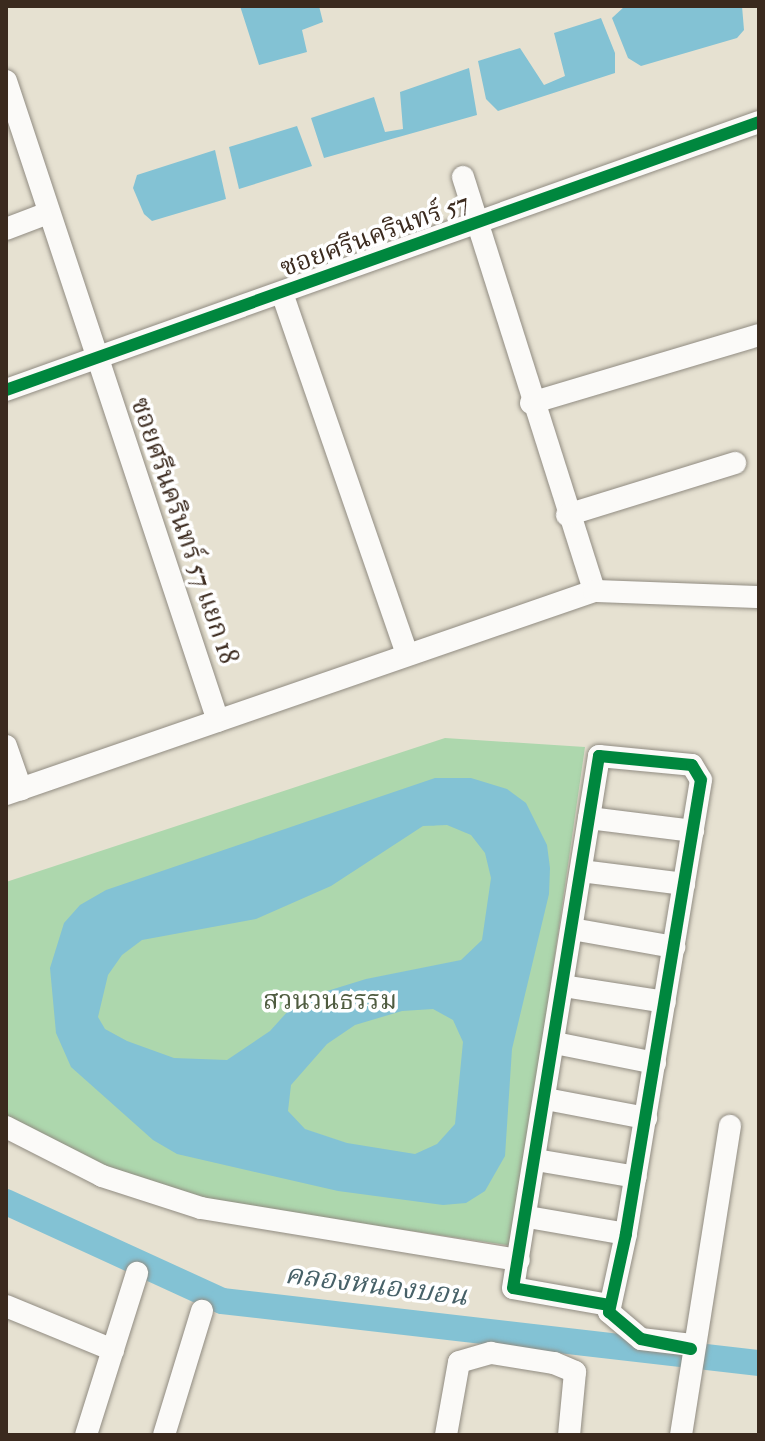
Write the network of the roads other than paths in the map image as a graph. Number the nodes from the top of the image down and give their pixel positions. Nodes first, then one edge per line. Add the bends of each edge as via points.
1 (6, 81) edge
2 (759, 122) edge
3 (463, 177) dead end
4 (48, 213) junction
5 (476, 223) junction
6 (6, 229) edge
7 (282, 293) junction
8 (759, 335) edge
9 (94, 360) junction
10 (6, 390) edge
11 (531, 403) junction
12 (735, 463) dead end
13 (567, 515) junction
14 (594, 591) junction
15 (759, 597) edge
16 (407, 654) junction
17 (218, 721) junction
18 (6, 746) edge
19 (13, 791) edge
20 (589, 818) junction
21 (693, 831) junction
22 (581, 871) junction
23 (684, 884) junction
24 (572, 929) junction
25 (674, 947) junction
26 (563, 986) junction
27 (665, 1002) junction
28 (555, 1043) junction
29 (655, 1063) junction
30 (546, 1099) junction
31 (646, 1118) junction
32 (730, 1126) dead end
33 (6, 1127) edge
34 (536, 1160) junction
35 (636, 1177) junction
36 (528, 1217) junction
37 (626, 1234) junction
38 (519, 1260) junction
39 (137, 1273) dead end
40 (609, 1305) junction
41 (6, 1306) edge
42 (202, 1311) dead end
43 (113, 1350) junction
44 (691, 1355) junction
45 (86, 1435) edge
46 (164, 1435) edge
47 (446, 1435) edge
48 (569, 1435) edge
49 (681, 1435) edge

1 - 4 street, ซอยศรีนครินทร์ 57 แยก 18
2 - 5 street, ซอยศรีนครินทร์ 57
3 - 5 street
4 - 6 street
4 - 9 street, ซอยศรีนครินทร์ 57 แยก 18
5 - 7 street, ซอยศรีนครินทร์ 57
5 - 11 street
7 - 9 street, ซอยศรีนครินทร์ 57
7 - 16 street
8 - 11 street
9 - 10 street, ซอยศรีนครินทร์ 57
9 - 17 street, ซอยศรีนครินทร์ 57 แยก 18
11 - 13 street
12 - 13 street
13 - 14 street
14 - 15 street
14 - 16 street
16 - 17 street
17 - 19 street
18 - 19 street
20 - 21 street
20 - 21 street via 599,756 692,765 701,780
20 - 22 street
21 - 23 street
22 - 23 street
22 - 24 street
23 - 25 street
24 - 25 street
24 - 26 street
25 - 27 street
26 - 27 street
26 - 28 street
27 - 29 street
28 - 29 street
28 - 30 street
29 - 31 street
30 - 31 street
30 - 34 street
31 - 35 street
32 - 44 street
33 - 38 street via 102,1176 201,1208
34 - 35 street
34 - 36 street
35 - 37 street
36 - 37 street
36 - 38 street
37 - 40 street
38 - 40 street via 513,1288
39 - 43 street
40 - 44 street via 615,1322 641,1339
41 - 43 street
42 - 46 street
43 - 45 street
44 - 49 street
47 - 48 street via 459,1362 491,1353 554,1363 575,1372

